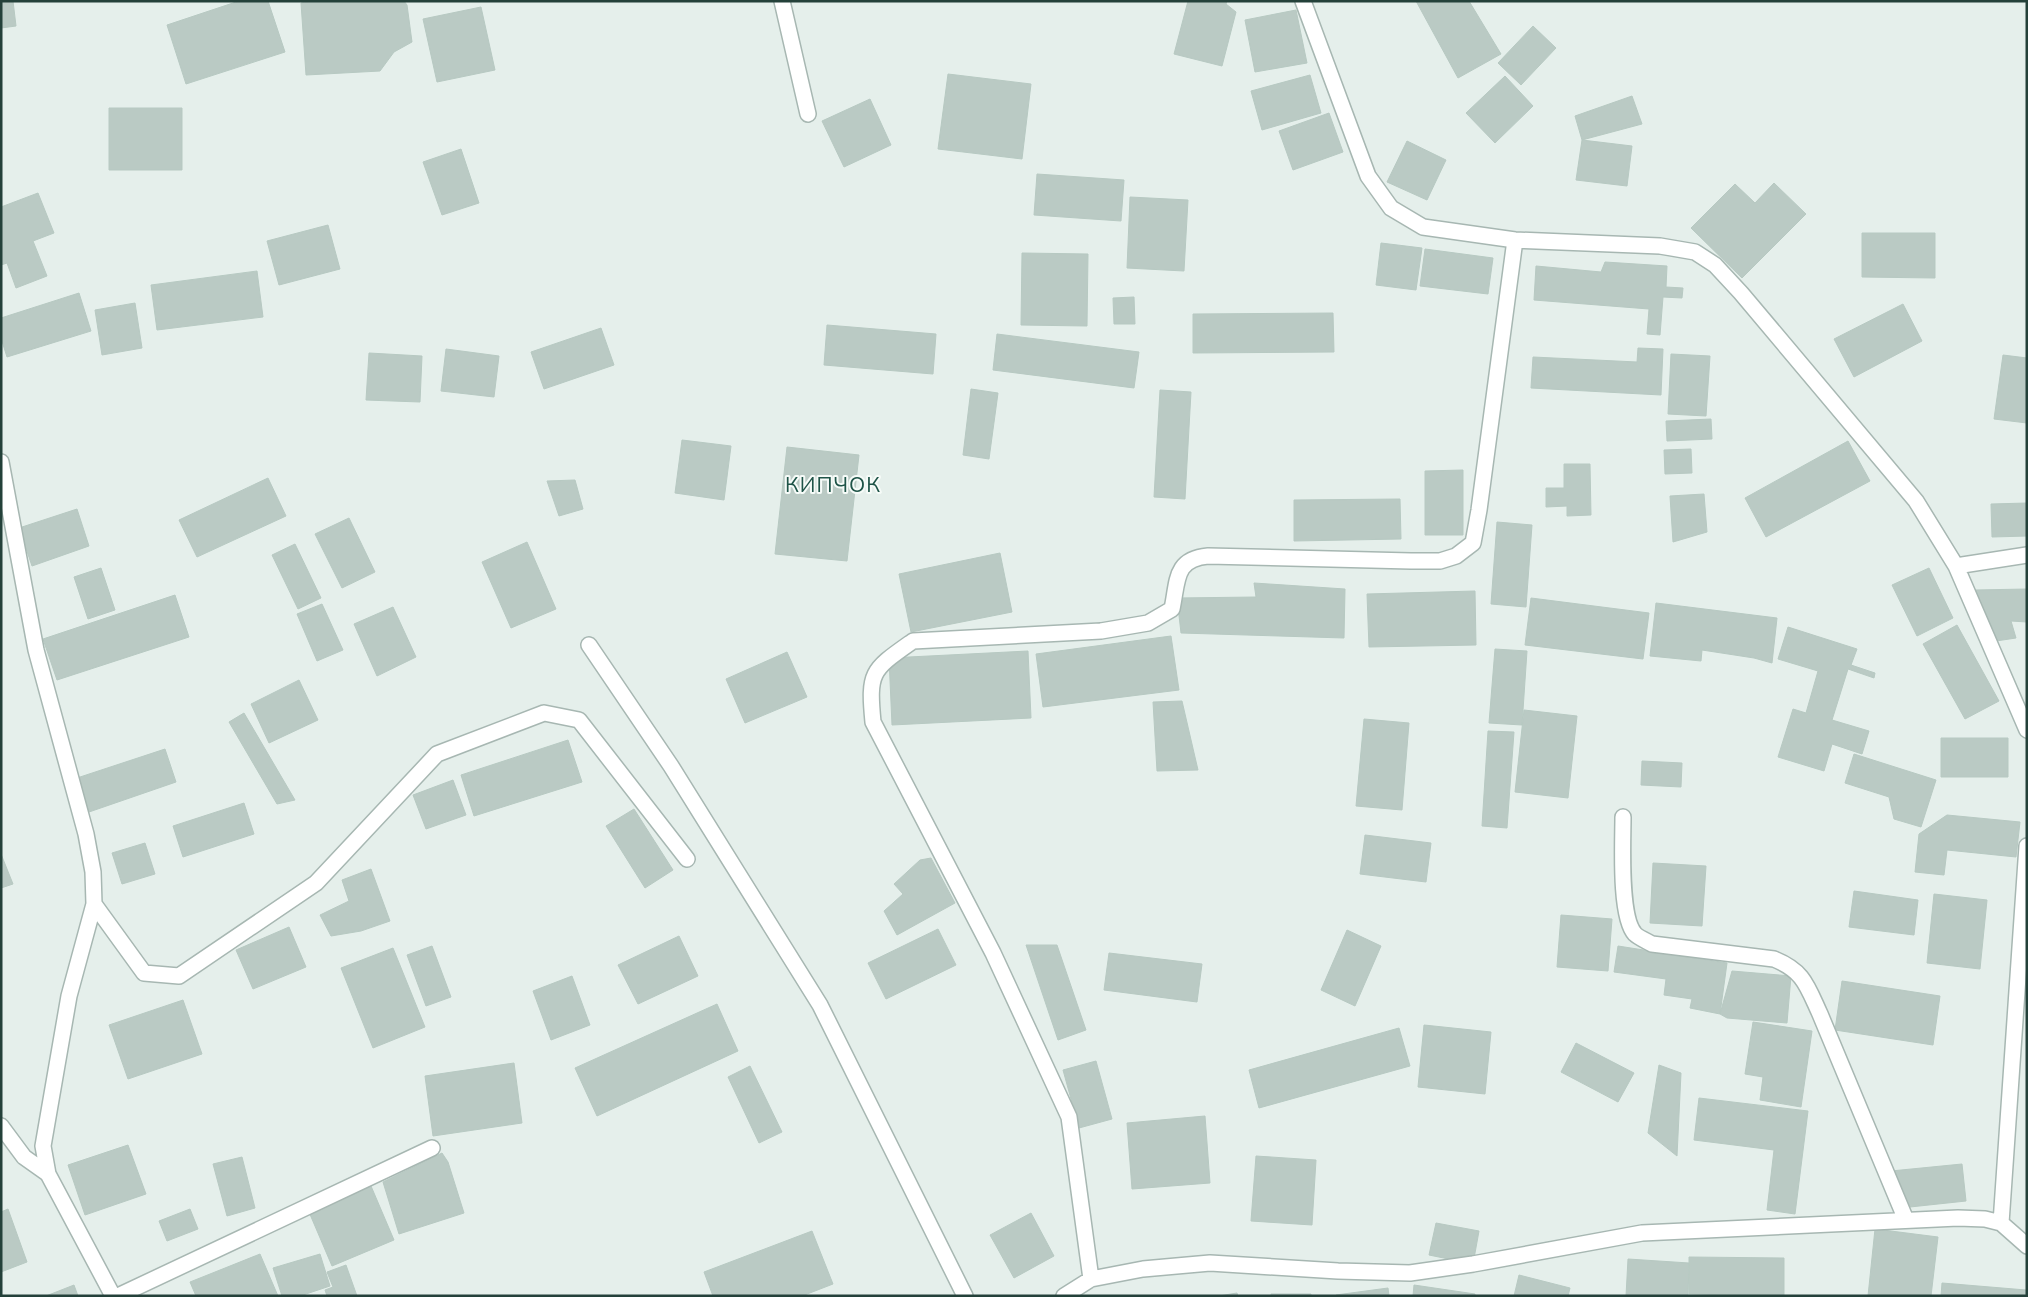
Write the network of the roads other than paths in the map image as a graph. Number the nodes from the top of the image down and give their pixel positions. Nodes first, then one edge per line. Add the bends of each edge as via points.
1 (782, 1) edge
2 (1304, 1) edge
3 (808, 114) dead end
4 (1515, 240) junction
5 (1, 462) edge
6 (2027, 555) edge
7 (1956, 566) junction
8 (589, 644) dead end
9 (2027, 730) edge
10 (1623, 816) dead end
11 (2027, 846) edge
12 (686, 859) dead end
13 (94, 904) junction
14 (1, 1126) edge
15 (432, 1148) dead end
16 (48, 1174) junction
17 (1906, 1220) junction
18 (2001, 1223) junction
19 (2027, 1246) edge
20 (1091, 1279) junction
21 (113, 1296) edge
22 (118, 1296) edge
23 (965, 1296) edge
24 (1064, 1296) edge

1 - 3 street
2 - 4 street via 1368,176 1391,208 1423,227
4 - 7 street via 1660,246 1695,252 1715,265 1916,502
4 - 20 street via 1473,543 1456,556 1440,561 1196,557 1181,568 1172,609 1148,622 1102,630 913,641 875,671 870,691 873,722 993,953 1069,1117
5 - 13 street via 36,650 86,834 93,872
6 - 7 street
7 - 9 street
8 - 23 street via 671,766 820,1005
10 - 17 street via 1625,901 1628,923 1636,935 1652,944 1774,959 1799,973 1820,1014
11 - 18 street
12 - 13 street via 579,720 544,713 437,754 316,883 179,976 144,973
13 - 16 street via 69,996 48,1114 43,1146
14 - 16 street via 24,1157
15 - 22 street
16 - 21 street
17 - 18 street via 1958,1218
17 - 20 street via 1642,1233 1410,1273 1210,1263 1143,1269
18 - 19 street
20 - 24 street

